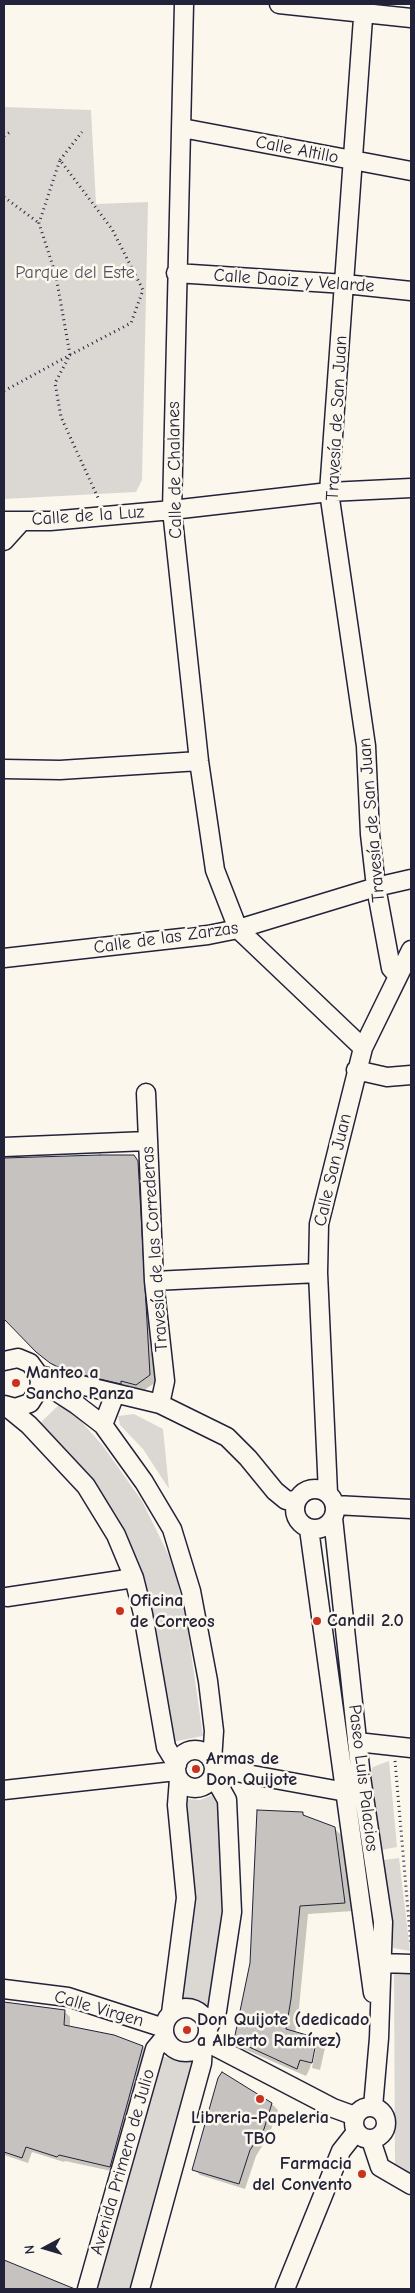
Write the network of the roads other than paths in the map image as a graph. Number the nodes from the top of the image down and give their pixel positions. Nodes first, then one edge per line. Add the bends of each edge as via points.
1 (184, 4) edge
2 (279, 4) edge
3 (364, 8) edge
4 (411, 18) edge
5 (182, 128) junction
6 (354, 160) junction
7 (411, 171) edge
8 (176, 273) junction
9 (345, 284) junction
10 (411, 290) edge
11 (411, 488) edge
12 (329, 492) junction
13 (172, 510) junction
14 (4, 521) edge
15 (22, 521) junction
16 (4, 542) edge
17 (199, 761) junction
18 (4, 769) edge
19 (411, 880) edge
20 (376, 888) junction
21 (238, 930) junction
22 (411, 950) edge
23 (4, 958) edge
24 (398, 976) junction
25 (363, 1048) junction
26 (356, 1070) junction
27 (411, 1075) edge
28 (146, 1093) dead end
29 (147, 1141) junction
30 (4, 1147) edge
31 (318, 1273) junction
32 (154, 1281) junction
33 (4, 1344) edge
34 (11, 1359) edge
35 (39, 1378) junction
36 (114, 1394) junction
37 (160, 1404) junction
38 (6, 1406) edge
39 (103, 1425) junction
40 (296, 1501) junction
41 (332, 1505) junction
42 (411, 1509) edge
43 (309, 1529) junction
44 (134, 1578) junction
45 (7, 1597) dead end
46 (357, 1742) junction
47 (402, 1747) edge
48 (213, 1768) junction
49 (177, 1772) junction
50 (4, 1790) edge
51 (353, 1790) junction
52 (383, 1963) junction
53 (411, 1964) edge
54 (4, 1989) edge
55 (166, 2026) junction
56 (206, 2037) junction
57 (379, 2038) junction
58 (373, 2107) junction
59 (361, 2129) junction
60 (411, 2185) edge
61 (87, 2289) edge
62 (140, 2289) edge
63 (285, 2289) edge

1 - 5 street, Calle de Chalanes
2 - 3 street
3 - 4 street
3 - 6 street, Travesía de San Juan
5 - 6 street, Calle Altillo
5 - 8 street, Calle de Chalanes
6 - 7 street, Calle Altillo
6 - 9 street, Travesía de San Juan
8 - 9 street, Calle Daoiz y Velarde
8 - 13 street, Calle de Chalanes
9 - 10 street, Calle Daoiz y Velarde
9 - 12 street, Travesía de San Juan
11 - 12 street, Calle de la Luz
12 - 13 street, Calle de la Luz
12 - 20 street, Travesía de San Juan via 366,746
13 - 15 street, Calle de la Luz
13 - 17 street, Calle de Chalanes
14 - 15 street, Calle de la Luz
15 - 16 street
17 - 18 street via 60,770
17 - 21 street, Calle de Chalanes via 215,870
19 - 20 street, Calle de las Zarzas
20 - 21 street, Calle de las Zarzas
20 - 24 street, Travesía de San Juan via 391,968
21 - 23 street, Calle de las Zarzas
21 - 25 street
22 - 24 street, Calle San Juan
24 - 25 street, Calle San Juan
25 - 26 street, Calle San Juan
26 - 27 street via 387,1077
26 - 31 street, Calle San Juan via 319,1224
28 - 29 street, Travesía de las Correderas
29 - 30 street
29 - 32 street, Travesía de las Correderas
31 - 32 street
31 - 41 street, Calle San Juan
32 - 37 street, Travesía de las Correderas via 165,1382
33 - 34 street
34 - 35 street via 30,1363
35 - 36 street
35 - 38 street via 39,1389 30,1403 23,1407
35 - 39 street
36 - 37 street
36 - 39 street
37 - 40 street via 227,1437 275,1491 286,1500
38 - 44 street via 29,1425 86,1486 116,1535
39 - 48 street via 144,1482 172,1529 191,1591 208,1681 214,1731
40 - 41 street via 299,1495 310,1489 323,1490
40 - 43 street via 295,1515
41 - 42 street
41 - 43 street via 323,1528
41 - 46 street, Paseo Luis Palacios
43 - 51 street, Paseo Luis Palacios
44 - 45 street
44 - 49 street via 166,1747
46 - 47 street
46 - 51 street, Paseo Luis Palacios
48 - 49 street via 206,1784 194,1788 183,1784
48 - 49 street via 203,1752 196,1750 184,1754
48 - 51 street
48 - 56 street via 227,1800 232,1912 216,2011
49 - 50 street
49 - 55 street, Avenida Primero de Julio via 186,1898
51 - 52 street, Paseo Luis Palacios via 383,1922
51 - 57 street, Paseo Luis Palacios
52 - 53 street
52 - 57 street, Paseo Luis Palacios
54 - 55 street, Calle Virgen via 68,1998
55 - 56 street via 168,2044 182,2052 189,2052
55 - 56 street via 184,2007 198,2010 207,2021
55 - 61 street, Avenida Primero de Julio via 155,2049
56 - 59 street via 214,2046 333,2108
56 - 62 street via 202,2064
57 - 58 street, Paseo Luis Palacios
58 - 59 street via 362,2108
58 - 59 street via 382,2112 386,2127 380,2136
59 - 60 street via 380,2167
59 - 63 street via 341,2151

